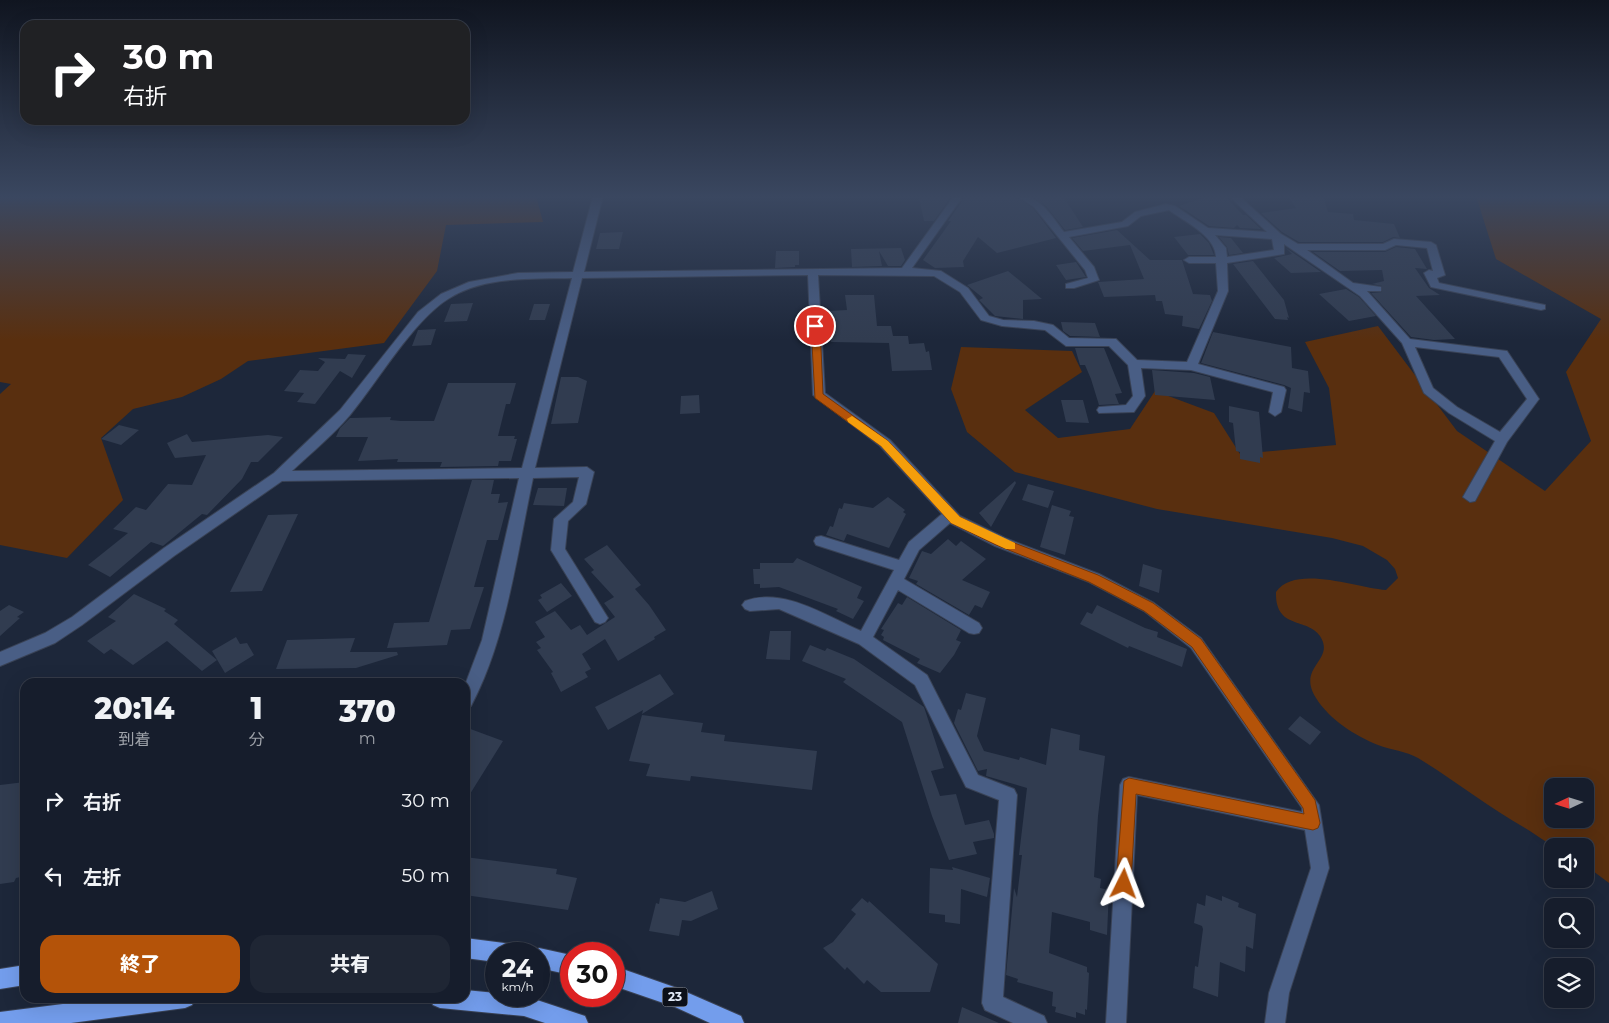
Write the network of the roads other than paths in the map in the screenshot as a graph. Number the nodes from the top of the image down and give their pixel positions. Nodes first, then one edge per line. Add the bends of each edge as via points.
1 (587, 244) edge
2 (925, 244) edge
3 (1069, 244) edge
4 (1217, 244) edge
5 (1278, 244) edge
6 (1290, 244) edge
7 (1391, 244) edge
8 (1415, 244) edge
9 (1296, 247) junction
10 (1189, 260) dead end
11 (1221, 260) junction
12 (905, 271) junction
13 (813, 274) junction
14 (579, 277) junction
15 (1070, 286) dead end
16 (1350, 286) junction
17 (1377, 289) dead end
18 (1541, 307) dead end
19 (1407, 342) junction
20 (1134, 364) junction
21 (1191, 366) junction
22 (1103, 410) dead end
23 (1275, 412) dead end
24 (1502, 439) junction
25 (527, 473) junction
26 (279, 476) junction
27 (1470, 498) dead end
28 (950, 514) junction
29 (821, 541) dead end
30 (899, 574) junction
31 (750, 605) dead end
32 (600, 618) dead end
33 (974, 628) dead end
34 (864, 639) junction
35 (0, 659) edge
36 (470, 692) edge
37 (1313, 823) junction
38 (470, 949) edge
39 (485, 951) edge
40 (20, 976) edge
41 (0, 979) edge
42 (625, 980) edge
43 (470, 1001) edge
44 (146, 1003) edge
45 (0, 1022) edge
46 (578, 1023) edge
47 (734, 1023) edge
48 (1037, 1023) edge
49 (1116, 1023) edge
50 (1275, 1023) edge

1 - 14 street
2 - 12 street
3 - 15 street via 1090,269 1094,280
4 - 11 street via 1221,248
5 - 11 street via 1280,252
6 - 9 street
7 - 9 street via 1385,247
8 - 18 street via 1431,245 1440,275 1429,274 1436,285
9 - 16 street
10 - 11 street
11 - 21 street via 1223,291
12 - 13 street
12 - 20 street via 937,273 964,290 985,318 1002,323 1049,327 1066,342 1112,342
13 - 14 street
13 - 28 street via 818,395 885,443
14 - 25 street
14 - 26 street via 495,278 445,296 422,314 344,413
16 - 17 street
16 - 19 street via 1364,294
19 - 24 street via 1428,390 1453,410
19 - 24 street via 1503,354 1533,399
20 - 21 street
20 - 22 street via 1139,396 1130,409
21 - 23 street via 1280,390
24 - 27 street
25 - 26 street
25 - 32 street via 587,472 579,504 561,519 558,550
25 - 36 street via 490,640
26 - 35 street via 77,621 50,638
28 - 30 street via 914,546
28 - 37 street via 1000,542 1094,578 1149,607 1196,643 1310,805
29 - 30 street
30 - 33 street
30 - 34 street
31 - 34 street via 780,603
34 - 48 street via 921,680 972,781 1008,795 992,1003
37 - 49 street via 1129,785
37 - 50 street via 1320,868 1279,993
38 - 39 highway
40 - 41 highway
42 - 47 highway, 23
43 - 46 highway via 524,1006
44 - 45 highway

